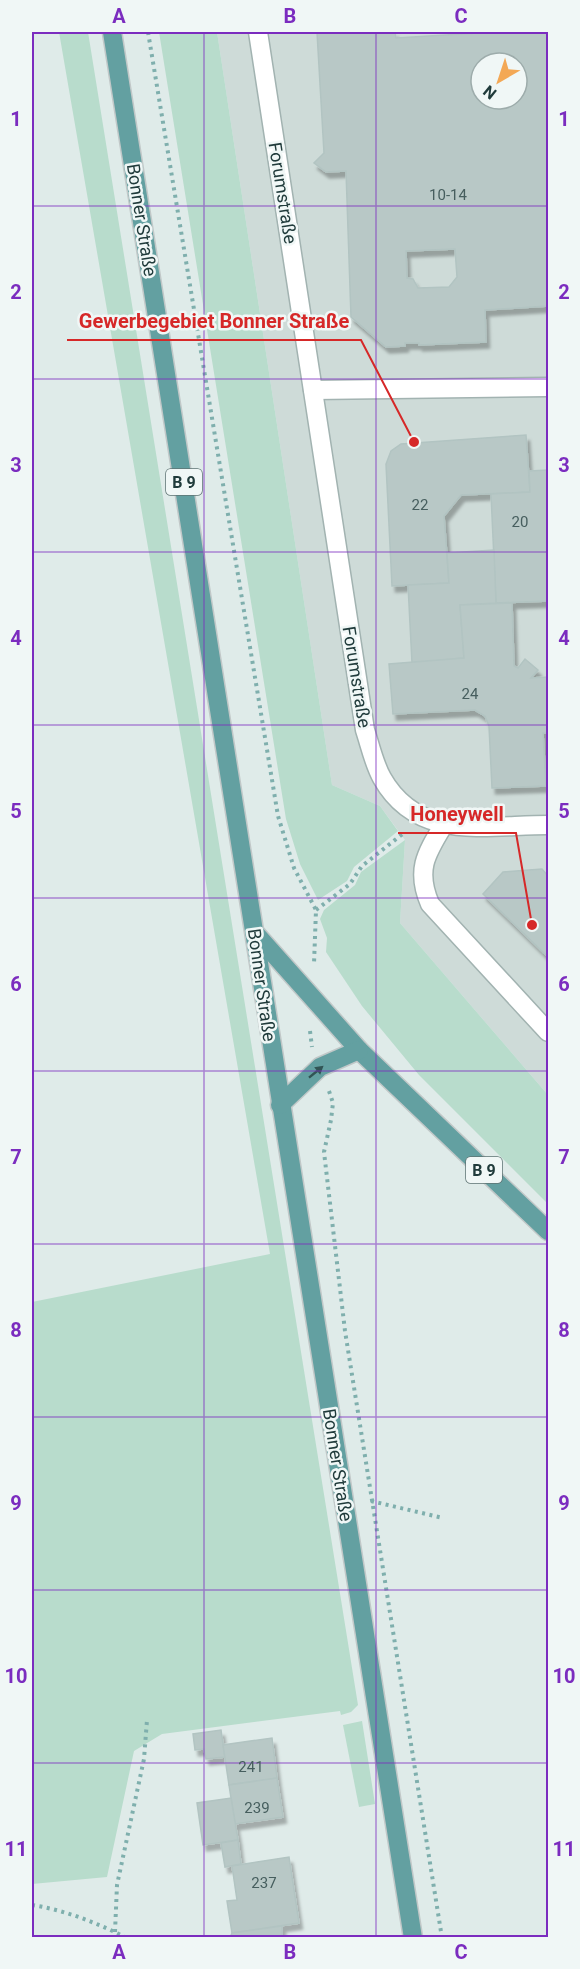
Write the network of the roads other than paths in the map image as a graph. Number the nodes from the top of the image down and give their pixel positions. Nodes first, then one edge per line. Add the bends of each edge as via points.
1 (112, 32) edge
2 (258, 32) edge
3 (549, 387) edge
4 (313, 390) junction
5 (549, 825) edge
6 (443, 826) junction
7 (255, 933) junction
8 (549, 1032) edge
9 (359, 1050) junction
10 (280, 1105) junction
11 (549, 1231) edge
12 (413, 1938) edge

1 - 7 main road, Bonner Straße / B 9
2 - 4 street, Forumstraße
3 - 4 street
4 - 6 street, Forumstraße via 365,730 381,777 400,803 422,819
5 - 6 street, Forumstraße
6 - 8 street via 428,850 422,870 423,888 430,904
7 - 9 main road, B 9
7 - 10 main road, Bonner Straße
10 -> 9 main road via 320,1067
9 - 11 main road, B 9
10 - 12 main road, Bonner Straße

